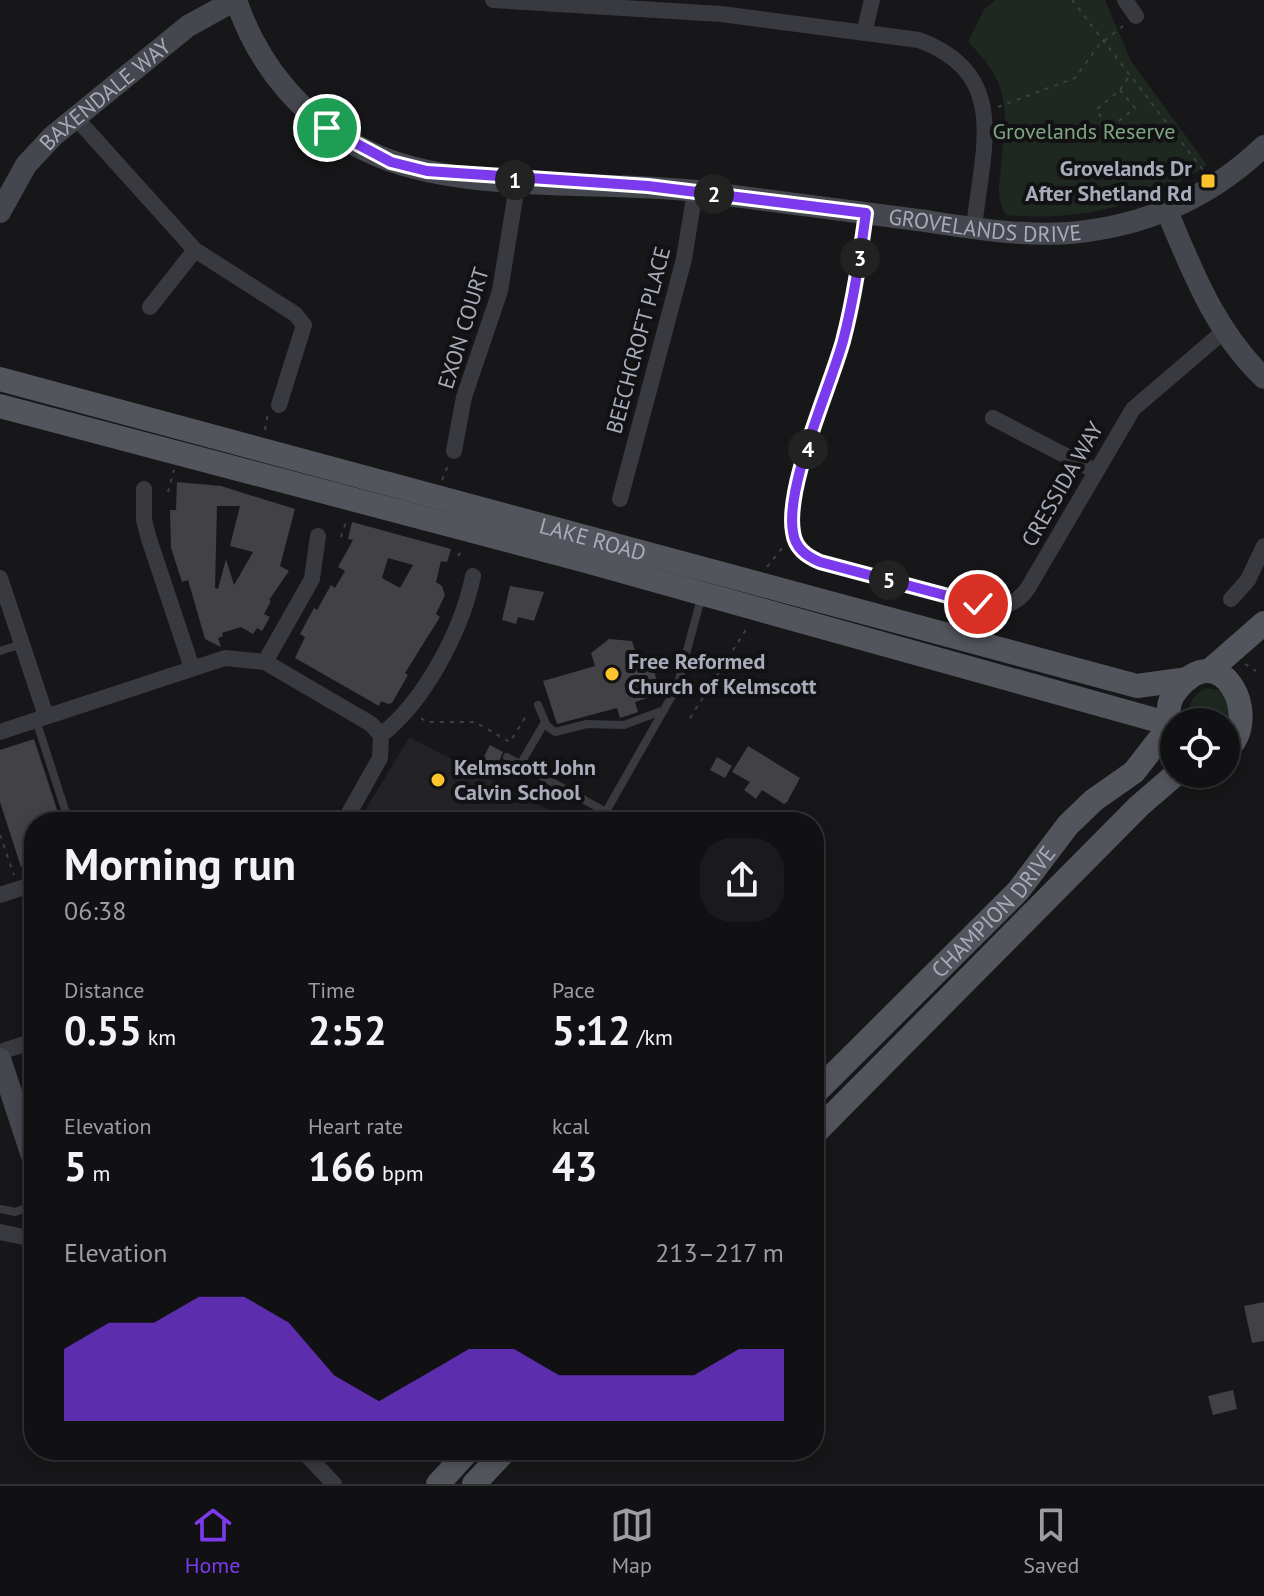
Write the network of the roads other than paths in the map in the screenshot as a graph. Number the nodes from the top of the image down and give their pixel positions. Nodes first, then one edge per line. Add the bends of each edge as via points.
1 (236, 0) edge
2 (493, 0) edge
3 (872, 0) edge
4 (1125, 0) edge
5 (702, 6) edge
6 (1136, 16) road end
7 (864, 33) junction
8 (76, 118) junction
9 (1264, 146) edge
10 (518, 180) junction
11 (695, 191) junction
12 (1167, 211) junction
13 (0, 212) edge
14 (866, 213) junction
15 (974, 228) junction
16 (195, 250) junction
17 (150, 307) dead end
18 (1223, 332) junction
19 (1264, 378) edge
20 (0, 379) edge
21 (279, 405) road end
22 (0, 406) edge
23 (993, 418) dead end
24 (454, 451) road end
25 (1095, 471) junction
26 (144, 489) dead end
27 (620, 499) dead end
28 (318, 536) dead end
29 (1264, 546) edge
30 (710, 569) junction
31 (473, 576) dead end
32 (0, 578) edge
33 (703, 594) junction
34 (1231, 599) dead end
35 (1264, 623) edge
36 (22, 644) junction
37 (0, 651) edge
38 (265, 662) junction
39 (192, 668) junction
40 (1198, 675) junction
41 (1256, 698) edge
42 (1172, 708) edge
43 (535, 709) road end
44 (665, 710) junction
45 (41, 718) junction
46 (545, 722) junction
47 (1160, 726) edge
48 (0, 732) edge
49 (381, 735) junction
50 (1240, 738) edge
51 (1160, 739) edge
52 (1264, 748) edge
53 (1240, 749) edge
54 (507, 757) dead end
55 (521, 763) junction
56 (1160, 788) edge
57 (66, 812) edge
58 (350, 812) edge
59 (606, 812) joint
60 (24, 887) edge
61 (0, 895) edge
62 (24, 1044) edge
63 (0, 1052) edge
64 (0, 1059) edge
65 (824, 1084) edge
66 (824, 1124) edge
67 (24, 1132) edge
68 (0, 1209) edge
69 (24, 1209) edge
70 (0, 1232) edge
71 (24, 1237) edge
72 (311, 1460) edge
73 (460, 1460) edge
74 (497, 1460) edge
75 (334, 1484) edge
76 (438, 1484) edge
77 (474, 1484) edge

1 - 8 street, BAXENDALE WAY via 188,26
1 - 10 street, GROVELANDS DRIVE via 252,40 279,82 346,141 391,162 427,171
2 - 5 street
3 - 7 street
4 - 6 street
5 - 7 street
7 - 15 street via 919,40 947,50 969,70 983,100
8 - 13 street, BAXENDALE WAY via 26,165
8 - 16 street
9 - 12 street, GROVELANDS DRIVE via 1211,188
10 - 11 street, GROVELANDS DRIVE
10 - 24 street, EXON COURT via 500,291 464,397
11 - 14 street, GROVELANDS DRIVE
11 - 27 street, BEECHCROFT PLACE via 681,272
12 - 15 street, GROVELANDS DRIVE via 1064,234
12 - 18 street
14 - 15 street, GROVELANDS DRIVE
14 - 25 street, CRESSIDA WAY via 845,331 796,495 792,531 802,551 820,562 987,607 1004,606 1025,593
16 - 17 street
16 - 21 street via 304,325
18 - 19 street
18 - 25 street, CRESSIDA WAY via 1139,402
20 - 30 main road, LAKE ROAD
22 - 33 main road, LAKE ROAD
23 - 25 street
26 - 39 street via 149,539
28 - 38 street via 312,579
29 - 34 street via 1248,580
30 - 33 main road
30 - 40 main road, LAKE ROAD via 1137,686
31 - 49 street via 462,616 419,692 405,714
32 - 36 street
33 - 44 lane via 681,675
33 - 47 main road, LAKE ROAD
35 - 40 main road
36 - 37 lane
36 - 45 street
38 - 39 street via 225,658
38 - 49 street
39 - 45 street
40 - 41 main road via 1224,673
40 - 42 main road via 1172,697
41 - 50 main road via 1249,729
43 - 46 lane
44 - 46 lane via 624,725 587,724 555,732
44 - 59 lane
45 - 48 street
45 - 57 lane
46 - 55 lane
49 - 58 street via 380,758
51 - 65 main road, CHAMPION DRIVE via 1134,772 1068,825 1018,891
52 - 53 main road
54 - 55 lane
55 - 59 lane
56 - 66 main road, CHAMPION DRIVE
60 - 61 street
62 - 63 street
64 - 67 street
68 - 69 lane
70 - 71 street
72 - 75 street
73 - 76 main road
74 - 77 main road

